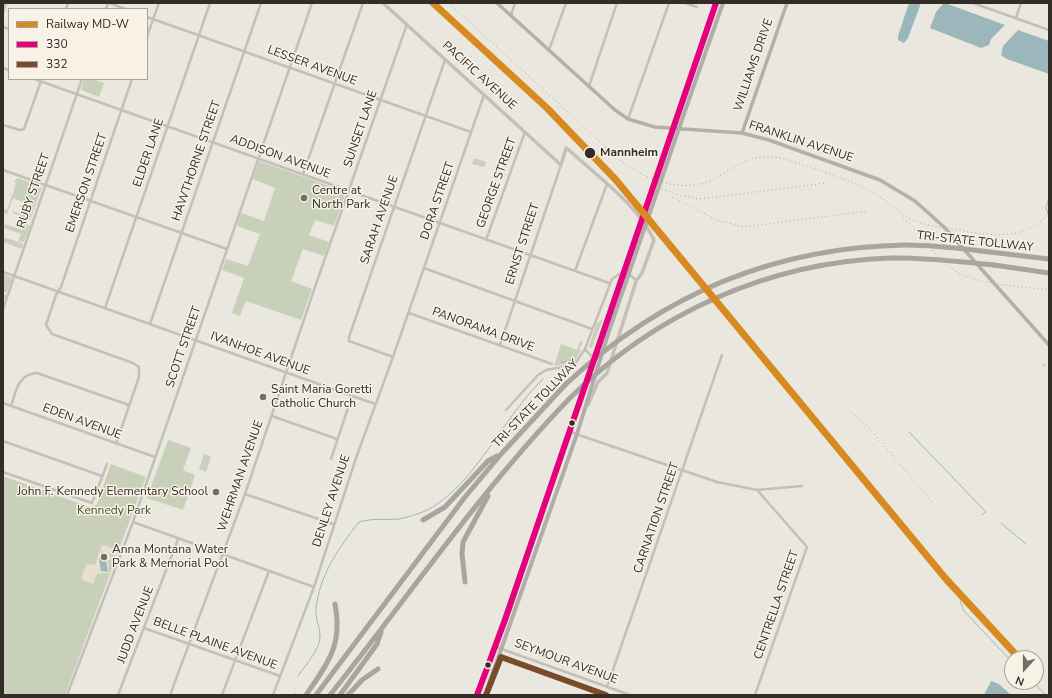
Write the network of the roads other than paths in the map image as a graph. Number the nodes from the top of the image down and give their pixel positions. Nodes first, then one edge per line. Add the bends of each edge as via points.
1 (6, 3) edge
2 (108, 3) edge
3 (159, 3) edge
4 (210, 3) edge
5 (261, 3) edge
6 (312, 3) edge
7 (363, 3) edge
8 (383, 3) edge
9 (498, 3) edge
10 (515, 3) edge
11 (566, 3) edge
12 (618, 3) edge
13 (669, 3) edge
14 (685, 3) edge
15 (716, 3) edge
16 (723, 3) edge
17 (787, 3) edge
18 (973, 3) edge
19 (1021, 3) edge
20 (697, 7) dead end
21 (123, 8) edge
22 (3, 13) edge
23 (511, 16) junction
24 (148, 17) edge
25 (1016, 18) junction
26 (153, 19) junction
27 (407, 24) junction
28 (1049, 30) edge
29 (148, 33) edge
30 (198, 35) junction
31 (549, 50) junction
32 (244, 51) junction
33 (445, 60) junction
34 (290, 67) junction
35 (38, 80) edge
36 (82, 80) edge
37 (132, 80) edge
38 (41, 81) junction
39 (335, 83) junction
40 (589, 86) junction
41 (76, 94) junction
42 (484, 95) junction
43 (381, 100) junction
44 (122, 110) junction
45 (425, 116) junction
46 (628, 119) junction
47 (3, 125) edge
48 (167, 126) junction
49 (471, 132) junction
50 (525, 132) junction
51 (742, 133) junction
52 (212, 142) junction
53 (258, 158) junction
54 (561, 165) junction
55 (3, 170) edge
56 (303, 174) junction
57 (607, 184) junction
58 (46, 185) junction
59 (349, 191) junction
60 (91, 201) junction
61 (394, 207) junction
62 (136, 217) junction
63 (439, 223) junction
64 (182, 233) junction
65 (486, 240) junction
66 (227, 249) junction
67 (530, 255) junction
68 (1049, 259) edge
69 (424, 268) junction
70 (575, 271) junction
71 (3, 272) edge
72 (1049, 273) edge
73 (14, 276) junction
74 (636, 281) junction
75 (609, 283) junction
76 (316, 284) joint
77 (58, 292) junction
78 (515, 301) junction
79 (105, 308) junction
80 (3, 309) edge
81 (409, 313) junction
82 (150, 324) junction
83 (592, 329) junction
84 (195, 340) junction
85 (500, 345) junction
86 (1049, 345) edge
87 (585, 349) junction
88 (722, 356) dead end
89 (393, 357) junction
90 (593, 358) junction
91 (552, 364) dead end
92 (286, 373) junction
93 (607, 373) junction
94 (595, 376) junction
95 (352, 396) junction
96 (3, 403) edge
97 (374, 404) junction
98 (129, 405) junction
99 (11, 406) junction
100 (506, 410) dead end
101 (272, 416) junction
102 (582, 417) junction
103 (570, 432) junction
104 (577, 434) junction
105 (337, 439) junction
106 (3, 441) edge
107 (116, 444) junction
108 (502, 453) junction
109 (155, 457) junction
110 (331, 459) dead end
111 (107, 464) dead end
112 (684, 470) junction
113 (3, 472) edge
114 (102, 476) junction
115 (802, 486) dead end
116 (491, 488) junction
117 (757, 490) junction
118 (245, 494) junction
119 (422, 520) dead end
120 (133, 522) junction
121 (333, 524) junction
122 (178, 538) junction
123 (223, 554) junction
124 (269, 571) junction
125 (465, 582) dead end
126 (314, 587) junction
127 (335, 604) dead end
128 (144, 628) junction
129 (382, 630) junction
130 (189, 644) junction
131 (496, 647) junction
132 (502, 649) junction
133 (235, 660) junction
134 (378, 669) dead end
135 (280, 676) junction
136 (607, 687) junction
137 (67, 695) edge
138 (118, 695) edge
139 (170, 695) edge
140 (222, 695) edge
141 (273, 695) edge
142 (306, 695) edge
143 (316, 695) edge
144 (330, 695) edge
145 (340, 695) edge
146 (348, 695) edge
147 (478, 695) edge
148 (485, 695) edge
149 (630, 695) edge
150 (755, 695) edge

1 - 22 street
2 - 21 street
3 - 26 street
4 - 30 street, ELDER LANE
5 - 32 street, HAWTHORNE STREET
6 - 34 street, SCOTT STREET
7 - 39 street
8 - 27 street, PACIFIC AVENUE
9 - 23 main road, FRANKLIN AVENUE
10 - 23 street
11 - 31 street
12 - 40 street
13 - 46 street
14 - 20 street
15 - 90 main road, bridge
16 - 94 main road, bridge
17 - 51 main road, WILLIAMS DRIVE
18 - 25 street
19 - 25 street
23 - 31 main road, FRANKLIN AVENUE
24 - 26 street, LESSER AVENUE
25 - 28 street
26 - 29 street
26 - 30 street, LESSER AVENUE
27 - 33 street, PACIFIC AVENUE
27 - 43 street, SUNSET LANE
30 - 32 street, LESSER AVENUE
30 - 48 street, ELDER LANE
31 - 40 main road, FRANKLIN AVENUE
32 - 34 street, LESSER AVENUE
32 - 52 street, HAWTHORNE STREET
33 - 42 street, PACIFIC AVENUE
33 - 45 street, SARAH AVENUE
34 - 39 street, LESSER AVENUE
34 - 53 street, SCOTT STREET
35 - 38 street, ADDISON AVENUE
36 - 41 street, RUBY STREET
37 - 44 street, EMERSON STREET
38 - 41 street, ADDISON AVENUE
38 - 47 street via 24,129
39 - 43 street, LESSER AVENUE
39 - 56 street
40 - 46 main road, FRANKLIN AVENUE
41 - 44 street, ADDISON AVENUE
41 - 58 street, RUBY STREET
42 - 49 street, DORA STREET
42 - 50 street, PACIFIC AVENUE
43 - 45 street, LESSER AVENUE
43 - 59 street, SUNSET LANE
44 - 48 street, ADDISON AVENUE
44 - 60 street, EMERSON STREET
45 - 49 street, LESSER AVENUE
45 - 61 street, SARAH AVENUE
46 - 51 main road, FRANKLIN AVENUE via 655,127
48 - 52 street, ADDISON AVENUE
48 - 62 street, ELDER LANE
49 - 63 street, DORA STREET
50 - 54 street, PACIFIC AVENUE
50 - 65 street, GEORGE STREET
51 - 86 main road, FRANKLIN AVENUE via 870,175 901,192 924,208 944,227
52 - 53 street, ADDISON AVENUE
52 - 64 street, HAWTHORNE STREET
53 - 56 street, ADDISON AVENUE
53 - 66 street, SCOTT STREET
54 - 57 street, ERNST STREET via 566,148
54 - 67 street, ERNST STREET
55 - 58 street
56 - 59 street, ADDISON AVENUE
57 - 70 street
57 - 74 street via 638,214 654,240 642,273
58 - 60 street
58 - 73 street, RUBY STREET
59 - 61 street, ADDISON AVENUE
59 - 76 street, SUNSET LANE
60 - 62 street
60 - 77 street, EMERSON STREET
61 - 63 street, ADDISON AVENUE
61 - 89 street, SARAH AVENUE via 349,340
62 - 64 street
62 - 79 street, ELDER LANE
63 - 65 street, ADDISON AVENUE
63 - 69 street, DORA STREET
64 - 66 street
64 - 82 street, HAWTHORNE STREET
65 - 67 street, ADDISON AVENUE
66 - 84 street, SCOTT STREET
67 - 70 street, ADDISON AVENUE
67 - 78 street, ERNST STREET
68 - 108 highway, TRI-STATE TOLLWAY, bridge via 906,245 864,247 801,256 767,265 694,294 615,342 566,384
69 - 78 street
69 - 81 street, DORA STREET
70 - 75 street, ADDISON AVENUE
71 - 73 street, IVANHOE AVENUE
72 - 116 highway, TRI-STATE TOLLWAY, bridge via 994,265 891,258 816,266 772,276 716,297 658,328 600,369 539,431
73 - 77 street, IVANHOE AVENUE
73 - 80 street, RUBY STREET
74 - 75 street via 630,275 621,273 616,274
74 - 93 street
75 - 83 street
76 - 92 street, WEHRMAN AVENUE
77 - 79 street, IVANHOE AVENUE
77 - 98 street, EMERSON STREET via 46,325 48,331 137,365 140,374
78 - 83 street
78 - 85 street, ERNST STREET
79 - 82 street, IVANHOE AVENUE
81 - 85 street, PANORAMA DRIVE
81 - 89 street, DENLEY AVENUE
82 - 84 street, IVANHOE AVENUE
83 - 87 street
84 - 92 street, IVANHOE AVENUE
84 - 109 street, SCOTT STREET
85 - 91 street, PANORAMA DRIVE
87 - 90 street
87 - 100 street via 574,365 546,370 538,375
88 - 112 street, CARNATION STREET
89 - 97 street, DENLEY AVENUE
90 - 103 main road
92 - 95 street, IVANHOE AVENUE
92 - 101 street, WEHRMAN AVENUE
93 - 94 street via 601,377
93 - 102 street via 598,382
94 - 102 main road
95 - 97 street, IVANHOE AVENUE
95 - 105 street
96 - 99 street, EDEN AVENUE
97 - 121 street, DENLEY AVENUE
98 - 99 street via 37,373 28,375 20,381
98 - 107 street
99 - 107 street, EDEN AVENUE
101 - 105 street
101 - 118 street, WEHRMAN AVENUE
102 - 104 main road
103 - 104 street
103 - 131 main road
104 - 112 street
104 - 132 main road
105 - 110 street
106 - 114 street
107 - 109 street, EDEN AVENUE
108 - 119 highway via 488,461 445,507
108 - 143 highway, TRI-STATE TOLLWAY via 465,497
109 - 120 street, SCOTT STREET
111 - 114 street
112 - 117 street via 717,482
112 - 136 street, CARNATION STREET
113 - 114 street via 92,503
115 - 117 street
116 - 125 highway via 462,542
116 - 129 highway, TRI-STATE TOLLWAY
117 - 150 street, CENTRELLA STREET via 807,547
118 - 121 street
118 - 123 street, WEHRMAN AVENUE
120 - 122 street
120 - 137 street, SCOTT STREET
121 - 126 street, DENLEY AVENUE
122 - 123 street
122 - 128 street, JUDD AVENUE
123 - 124 street
123 - 130 street, WEHRMAN AVENUE
124 - 126 street
124 - 133 street
126 - 135 street, DENLEY AVENUE
127 - 142 highway via 338,632 335,648 328,664
128 - 130 street, BELLE PLAINE AVENUE
128 - 138 street, JUDD AVENUE
129 - 144 highway, TRI-STATE TOLLWAY
129 - 145 highway via 377,644
130 - 133 street, BELLE PLAINE AVENUE
130 - 139 street, WEHRMAN AVENUE
131 - 132 street, SEYMOUR AVENUE
131 - 147 main road
132 - 136 street, SEYMOUR AVENUE
132 - 148 main road
133 - 135 street, BELLE PLAINE AVENUE
133 - 140 street
134 - 146 highway via 362,680
135 - 141 street, DENLEY AVENUE
136 - 149 street, SEYMOUR AVENUE

